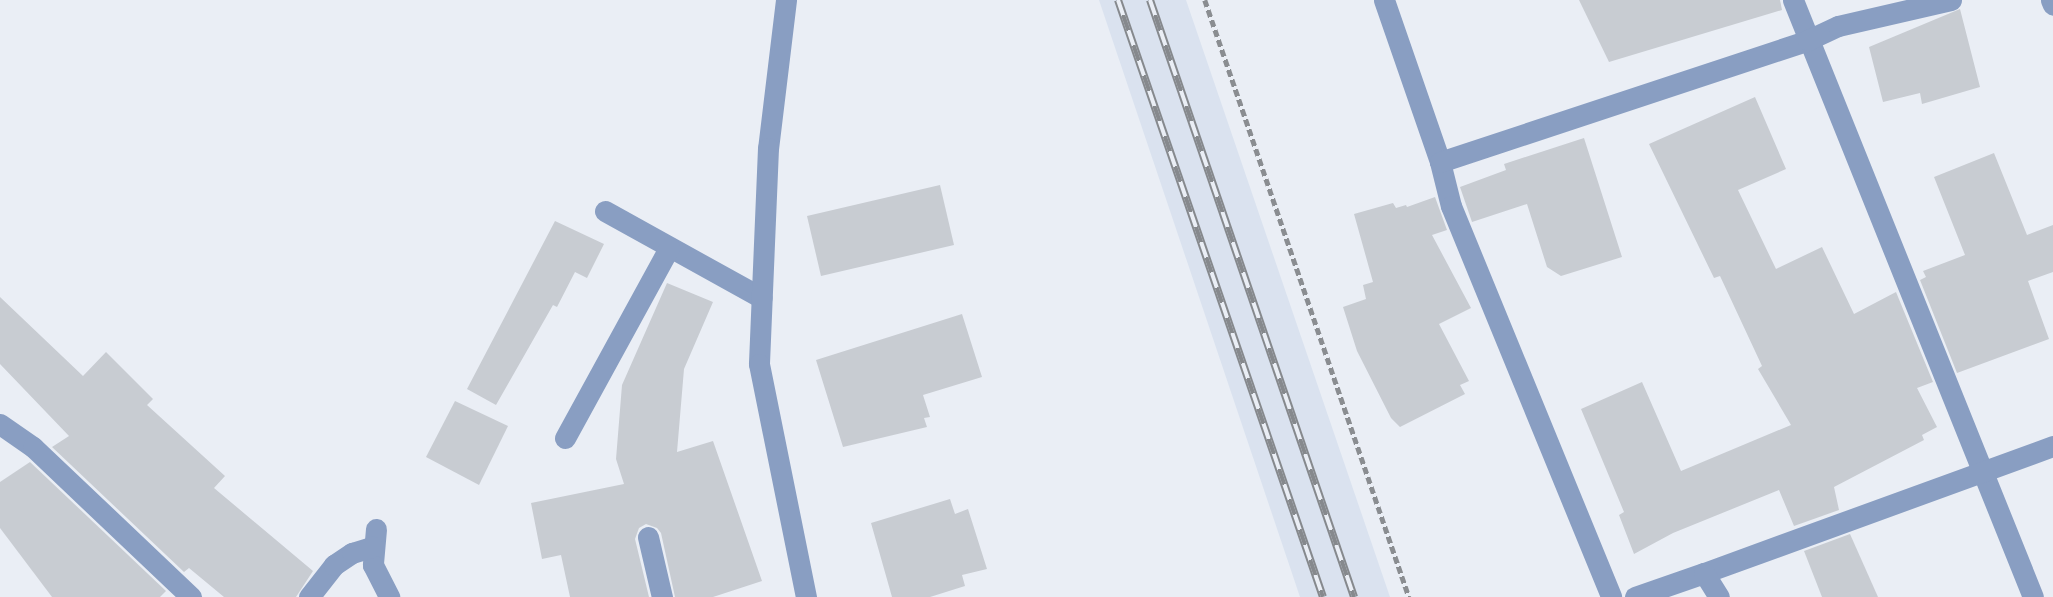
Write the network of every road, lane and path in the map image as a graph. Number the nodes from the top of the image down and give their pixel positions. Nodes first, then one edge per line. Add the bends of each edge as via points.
1 (786, 0) edge
2 (1205, 0) edge
3 (1384, 0) edge
4 (1793, 0) edge
5 (1951, 0) edge
6 (2051, 0) edge
7 (2053, 5) edge
8 (1808, 40) junction
9 (1440, 162) junction
10 (606, 211) dead end
11 (669, 248) junction
12 (762, 298) junction
13 (0, 424) edge
14 (565, 438) dead end
15 (2053, 446) edge
16 (1982, 474) junction
17 (648, 537) dead end
18 (1704, 573) junction
19 (191, 597) edge
20 (309, 597) edge
21 (389, 597) edge
22 (662, 597) edge
23 (806, 597) edge
24 (1409, 597) edge
25 (1611, 597) edge
26 (1635, 597) edge
27 (1719, 597) edge
28 (2033, 597) edge

1 - 12 street via 768,149
2 - 24 path
3 - 9 street
4 - 8 street
5 - 8 street via 1838,26
6 - 7 street
8 - 9 street
8 - 16 street
9 - 25 street via 1451,206
10 - 11 street
11 - 12 street
11 - 14 street
12 - 23 street via 759,364
13 - 19 street via 33,447
15 - 16 street
16 - 18 street
16 - 28 street
17 - 22 street
18 - 26 street
18 - 27 street
20 - 21 street via 334,565 374,538 373,565

